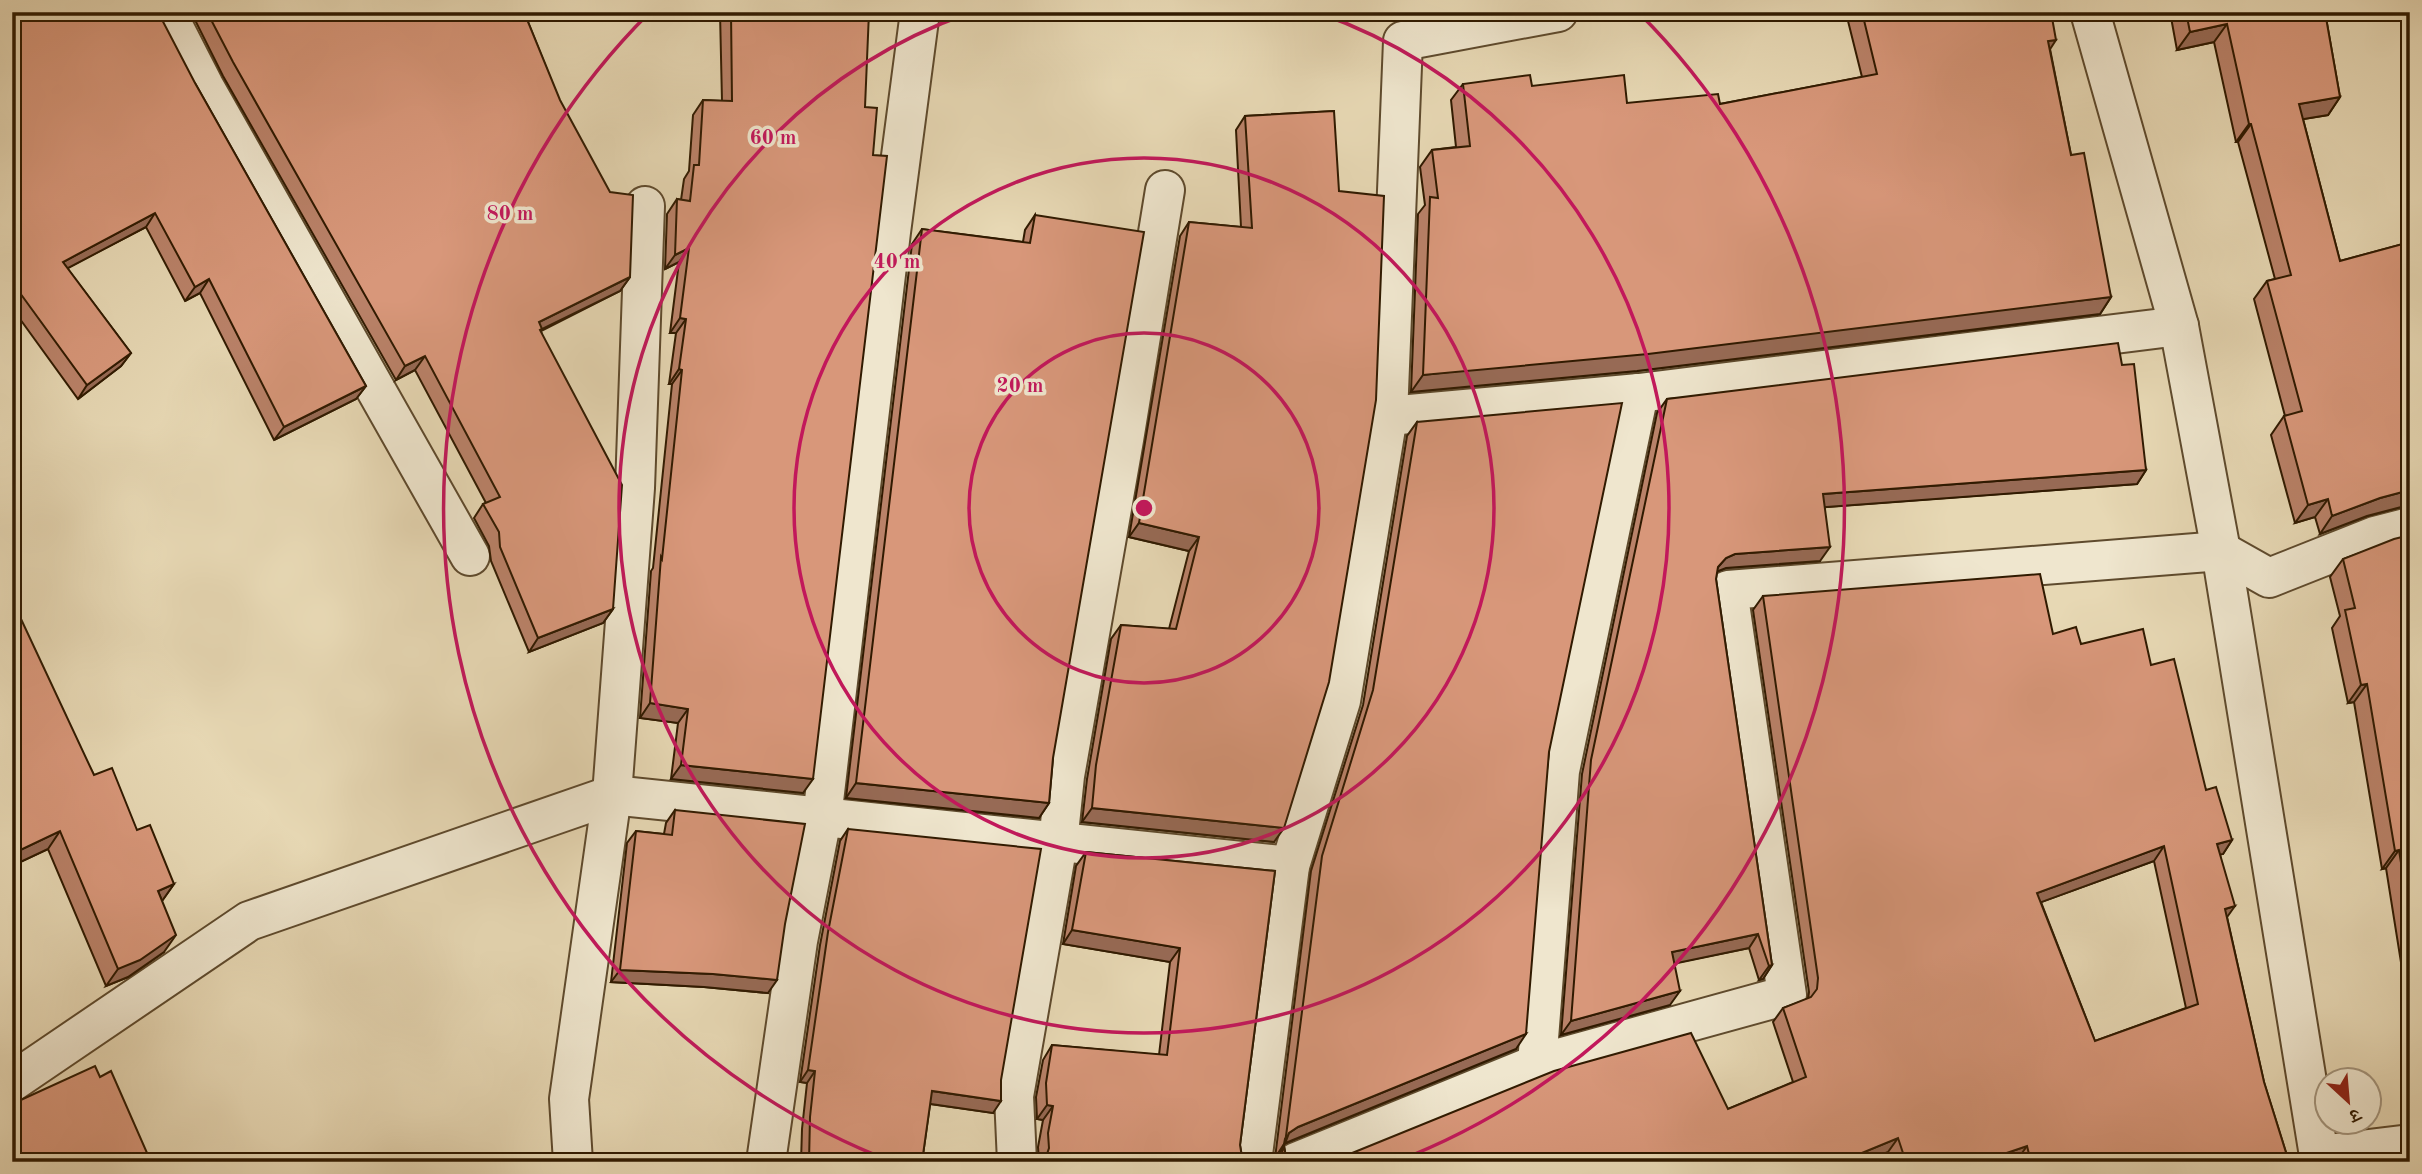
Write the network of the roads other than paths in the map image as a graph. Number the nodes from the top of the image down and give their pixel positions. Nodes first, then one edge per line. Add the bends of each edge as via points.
1 (166, 12) edge
2 (920, 12) edge
3 (1558, 12) edge
4 (2090, 12) edge
5 (1165, 190) dead end
6 (645, 206) dead end
7 (2179, 326) junction
8 (1639, 393) junction
9 (1388, 416) junction
10 (2410, 527) edge
11 (2221, 551) junction
12 (470, 556) dead end
13 (612, 795) junction
14 (822, 818) junction
15 (1058, 843) junction
16 (1290, 866) junction
17 (1537, 1064) junction
18 (12, 1082) edge
19 (2410, 1144) edge
20 (2319, 1158) edge
21 (573, 1162) edge
22 (766, 1162) edge
23 (1017, 1162) edge
24 (1252, 1162) edge
25 (1296, 1162) edge

1 - 12 street
2 - 14 street
3 - 9 street via 1403,41
4 - 7 street
5 - 15 street via 1065,776
6 - 13 street via 635,488
7 - 8 street
7 - 11 street
8 - 9 street
8 - 17 street via 1560,771
9 - 16 street via 1341,701
10 - 11 street via 2269,578
11 - 17 street via 1728,590 1787,995
11 - 20 street
13 - 14 street
13 - 18 street via 249,922
13 - 21 street via 569,1099
14 - 15 street
14 - 22 street via 798,942
15 - 16 street
15 - 23 street via 1014,1096
16 - 24 street
17 - 25 street
19 - 20 street

